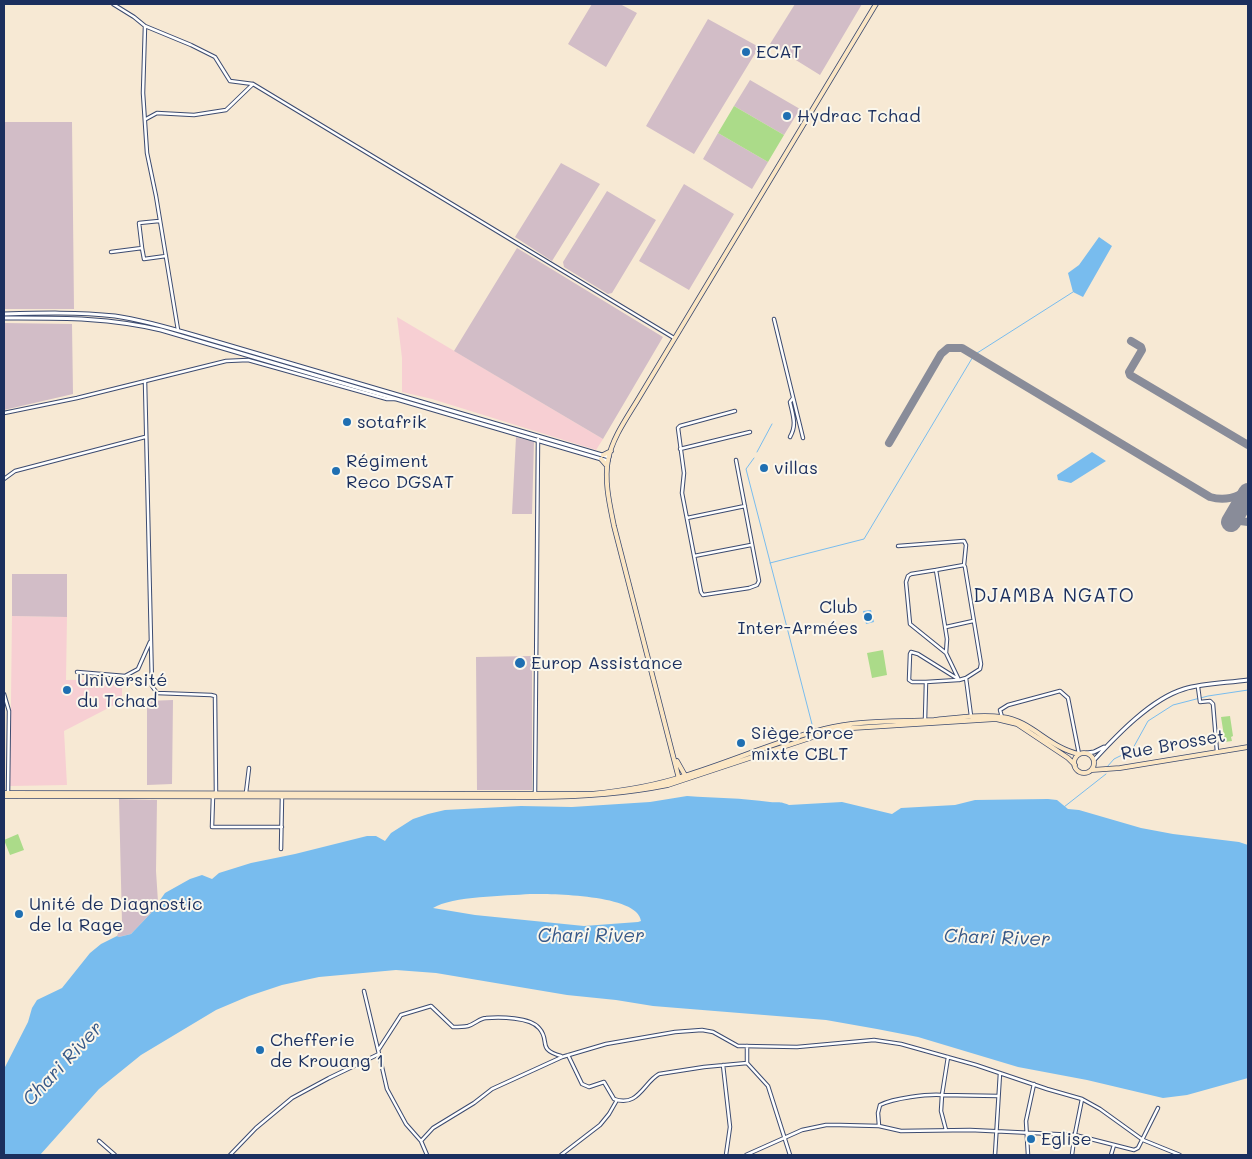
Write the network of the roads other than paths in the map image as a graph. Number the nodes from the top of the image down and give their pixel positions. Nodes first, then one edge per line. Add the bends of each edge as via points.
1 (112, 4) edge
2 (876, 4) edge
3 (145, 26) junction
4 (253, 84) junction
5 (146, 119) junction
6 (160, 221) junction
7 (142, 248) junction
8 (111, 252) dead end
9 (166, 256) junction
10 (4, 314) edge
11 (4, 318) edge
12 (774, 319) dead end
13 (178, 330) junction
14 (675, 339) junction
15 (145, 381) junction
16 (396, 397) junction
17 (793, 398) junction
18 (735, 411) dead end
19 (4, 413) edge
20 (750, 432) dead end
21 (145, 437) junction
22 (790, 437) dead end
23 (538, 438) junction
24 (803, 438) dead end
25 (680, 450) junction
26 (611, 451) junction
27 (602, 457) junction
28 (608, 459) junction
29 (736, 460) dead end
30 (607, 466) junction
31 (4, 479) edge
32 (745, 506) junction
33 (687, 518) junction
34 (752, 545) junction
35 (898, 546) dead end
36 (694, 556) junction
37 (964, 565) junction
38 (936, 570) junction
39 (974, 621) junction
40 (946, 627) junction
41 (150, 640) junction
42 (946, 653) junction
43 (76, 672) dead end
44 (966, 678) junction
45 (960, 680) junction
46 (1248, 680) edge
47 (926, 682) junction
48 (1198, 686) junction
49 (4, 694) edge
50 (972, 717) junction
51 (1002, 717) junction
52 (928, 721) junction
53 (1111, 743) junction
54 (1248, 747) edge
55 (1217, 752) junction
56 (1087, 753) junction
57 (1079, 754) junction
58 (1094, 761) junction
59 (1075, 764) junction
60 (678, 766) junction
61 (249, 768) dead end
62 (1102, 769) junction
63 (1092, 770) junction
64 (693, 773) junction
65 (686, 777) junction
66 (680, 779) junction
67 (670, 780) junction
68 (246, 793) junction
69 (5, 794) edge
70 (214, 795) junction
71 (282, 795) junction
72 (535, 796) junction
73 (282, 828) junction
74 (281, 849) dead end
75 (364, 991) dead end
76 (747, 1046) junction
77 (379, 1049) junction
78 (379, 1054) junction
79 (568, 1055) junction
80 (562, 1057) junction
81 (948, 1057) junction
82 (747, 1063) junction
83 (723, 1065) junction
84 (1000, 1073) junction
85 (1034, 1084) junction
86 (942, 1095) junction
87 (998, 1096) junction
88 (1082, 1099) junction
89 (617, 1100) junction
90 (1158, 1108) dead end
91 (879, 1126) junction
92 (946, 1130) junction
93 (996, 1131) junction
94 (1025, 1132) junction
95 (1075, 1135) junction
96 (785, 1137) junction
97 (1143, 1140) junction
98 (99, 1141) dead end
99 (420, 1141) junction
100 (1114, 1144) junction
101 (115, 1155) edge
102 (230, 1155) edge
103 (427, 1155) edge
104 (561, 1155) edge
105 (726, 1155) edge
106 (746, 1155) edge
107 (790, 1155) edge
108 (995, 1155) edge
109 (1028, 1155) edge
110 (1072, 1155) edge
111 (1111, 1155) edge
112 (1180, 1155) edge

1 - 3 street
2 - 14 main road
3 - 4 street via 215,57 230,81
3 - 5 street
4 - 5 street via 226,110 194,115 157,114
4 - 14 street
5 - 6 street via 147,153
6 - 7 street via 139,223
6 - 9 street
7 - 8 street
7 - 9 street via 144,259
9 - 13 street
10 - 13 street via 115,316
11 - 16 street via 91,318 135,324
12 - 17 street
13 - 16 street
14 - 26 main road via 619,431
15 - 16 street via 240,359 387,399
15 - 19 street
15 - 21 street
16 - 23 street
17 - 22 street via 790,402 795,421
17 - 24 street
18 - 25 street via 680,426
20 - 25 street
21 - 31 street via 15,470
21 - 41 street
23 - 27 street
23 - 72 street
25 - 33 street
26 - 27 main road
26 - 28 main road
27 - 28 street
27 - 30 main road
28 - 30 main road
29 - 32 street
30 - 60 main road via 614,526
32 - 33 street
32 - 34 street
33 - 36 street
34 - 36 street
34 - 36 street via 759,581 749,588 703,595
35 - 37 street via 964,541
37 - 38 street
37 - 39 street
38 - 40 street
38 - 42 street via 908,576 909,619 914,628
39 - 40 street
39 - 44 street via 981,666
40 - 42 street
41 - 43 street via 138,669 124,676
41 - 70 street via 152,686 157,693 215,696
42 - 45 street
44 - 45 street
44 - 50 street
45 - 47 street
45 - 47 street via 912,652 909,680
46 - 48 street
47 - 52 street
48 - 53 street via 1174,692 1158,701
48 - 55 street via 1200,702 1210,701 1213,704
49 - 69 street via 9,711
50 - 51 main road
50 - 52 main road
51 - 57 main road via 1018,721 1063,750
51 - 57 street via 1000,710 1008,705 1060,691 1068,698
52 - 59 main road via 1008,721 1024,728
52 - 64 main road via 836,726
52 - 65 main road via 837,729
53 - 56 street
53 - 58 street
54 - 55 main road, Rue Brosset
55 - 62 main road, Rue Brosset
56 - 57 main road
56 - 58 main road
57 - 59 main road
58 - 62 main road, Rue Brosset
58 - 63 main road
59 - 63 main road via 1082,772
60 - 64 main road
60 - 65 main road
60 - 66 main road
60 - 67 main road
61 - 68 street
62 - 63 main road, Rue Brosset
64 - 65 main road
65 - 66 main road
66 - 67 main road
66 - 72 main road via 646,790 599,796
67 - 72 main road via 614,792
68 - 70 main road
68 - 71 main road
69 - 70 main road
70 - 71 main road
70 - 73 street via 212,827
71 - 72 main road
71 - 73 street
73 - 74 street
75 - 77 street
76 - 79 street via 738,1046 713,1032 688,1030 618,1041
76 - 81 street via 797,1047 881,1040
76 - 82 street
77 - 78 street
77 - 80 street via 401,1015 431,1006 453,1027 469,1026 485,1018 532,1022 540,1028 546,1049
78 - 99 street via 387,1089 406,1124
78 - 102 street via 292,1098
79 - 80 street
79 - 89 street via 582,1084 589,1087 604,1082
80 - 99 street via 492,1089 432,1128
81 - 84 street
81 - 86 street
82 - 83 street
82 - 96 street via 768,1086
83 - 89 street via 659,1074 639,1095
83 - 105 street via 730,1127
84 - 85 street
84 - 87 street
85 - 88 street
85 - 94 street
86 - 87 street
86 - 91 street via 883,1103 879,1108
86 - 92 street via 941,1111
87 - 93 street
88 - 95 street
88 - 97 street
89 - 104 street via 600,1125
90 - 97 street
91 - 92 street via 901,1132
91 - 96 street via 819,1126
92 - 93 street
93 - 94 street
93 - 108 street
94 - 95 street
94 - 109 street
95 - 100 street
95 - 110 street
96 - 106 street
96 - 107 street
97 - 100 street via 1133,1150
97 - 112 street
98 - 101 street
99 - 103 street
100 - 111 street

